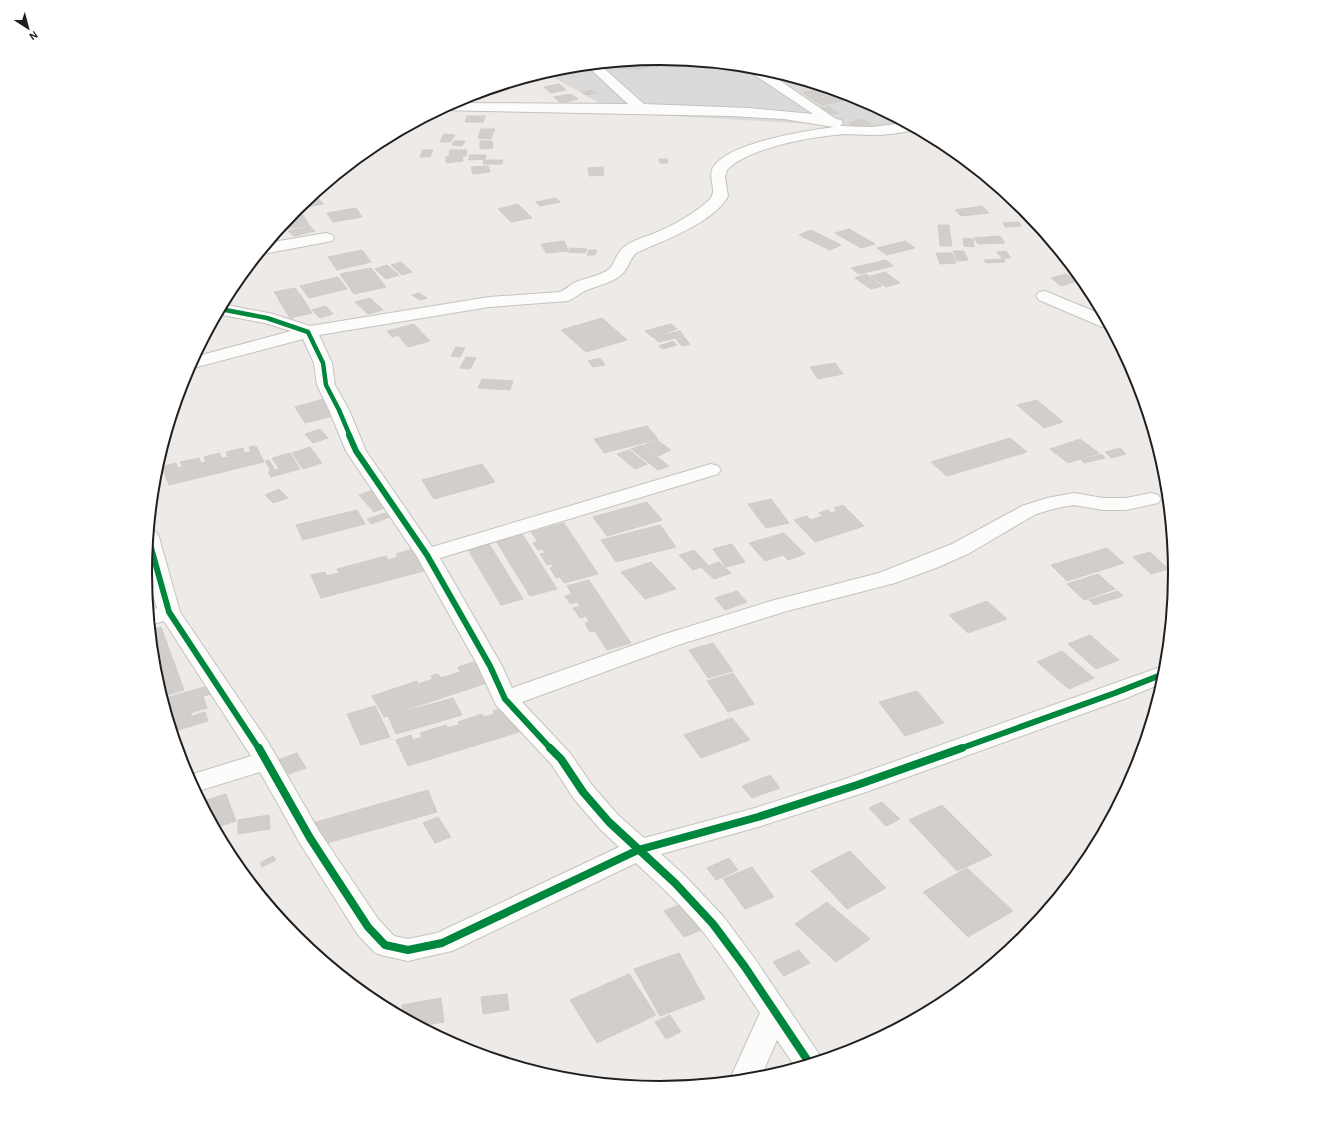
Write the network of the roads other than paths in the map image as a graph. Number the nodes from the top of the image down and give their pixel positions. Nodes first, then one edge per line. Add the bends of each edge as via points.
1 (596, 69) edge
2 (766, 77) edge
3 (456, 108) edge
4 (641, 108) junction
5 (842, 127) junction
6 (903, 127) edge
7 (326, 238) dead end
8 (271, 247) edge
9 (1045, 296) dead end
10 (225, 310) edge
11 (1100, 320) edge
12 (308, 332) junction
13 (198, 361) edge
14 (711, 470) dead end
15 (1150, 499) dead end
16 (427, 555) junction
17 (152, 567) edge
18 (159, 615) edge
19 (1158, 676) edge
20 (505, 699) junction
21 (266, 761) junction
22 (197, 782) edge
23 (638, 850) junction
24 (775, 1012) junction
25 (807, 1060) edge
26 (747, 1074) edge

1 - 4 street
2 - 5 street
3 - 4 street
4 - 5 street via 779,114 819,119
5 - 6 street via 872,131
5 - 12 street via 756,148 729,160 718,171 721,193 717,201 685,226 630,250 612,274 578,287 570,294 455,306
7 - 8 street
9 - 11 street
10 - 12 street via 267,318
12 - 13 street
12 - 16 street via 323,363 326,385 356,451
14 - 16 street
15 - 20 street via 1126,504 1103,504 1074,499 1054,502 1029,510 960,549 928,563 673,639
16 - 20 street via 490,666
17 - 18 street
18 - 21 street
19 - 23 street via 863,783 758,817
20 - 23 street via 561,759 583,792 609,822
21 - 22 street
21 - 23 street via 314,844 368,927 386,945 408,950 442,944
23 - 24 street via 675,883 713,924
24 - 25 street
24 - 26 street

